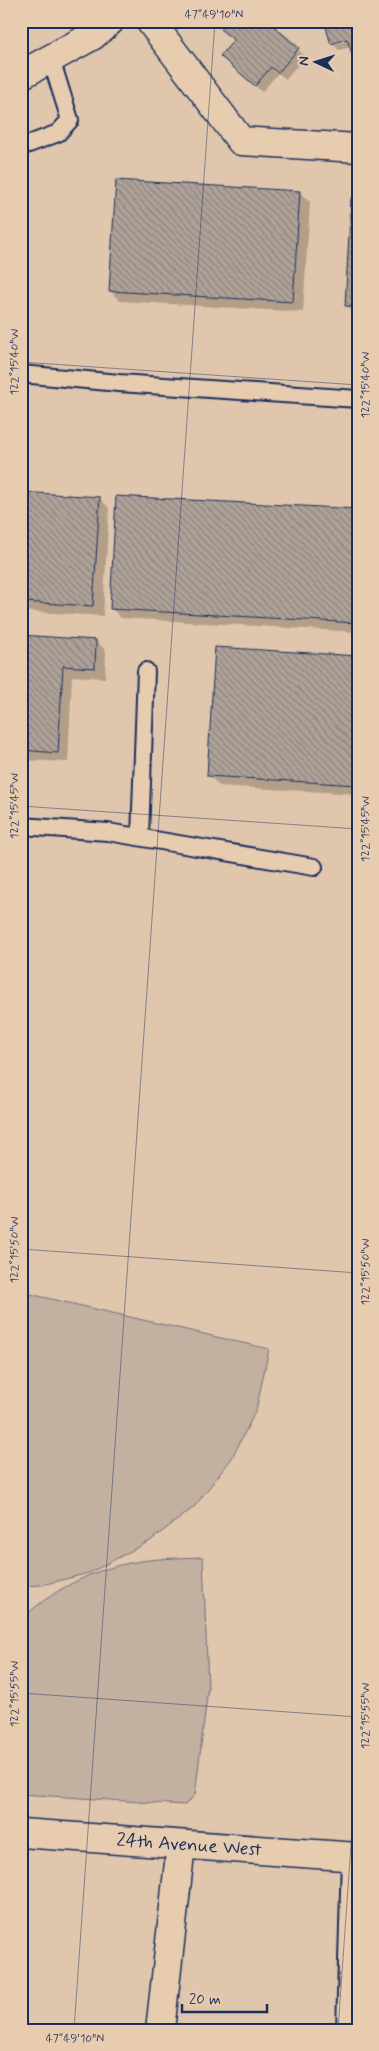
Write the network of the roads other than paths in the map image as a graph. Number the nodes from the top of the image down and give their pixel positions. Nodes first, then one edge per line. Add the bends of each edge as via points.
1 (110, 21) edge
2 (150, 21) edge
3 (51, 59) junction
4 (21, 75) edge
5 (21, 147) edge
6 (358, 148) edge
7 (21, 374) edge
8 (358, 399) edge
9 (146, 672) dead end
10 (21, 826) edge
11 (140, 837) junction
12 (314, 867) dead end
13 (21, 1833) edge
14 (181, 1845) junction
15 (354, 1857) edge
16 (352, 1994) edge
17 (160, 2030) edge
18 (344, 2030) edge

1 - 3 street via 92,36
2 - 6 street via 241,141
3 - 4 street
3 - 5 lane via 70,120 58,133
7 - 8 lane
9 - 11 lane
10 - 11 lane
11 - 12 lane
13 - 14 street, 24th Avenue West
14 - 15 street, 24th Avenue West
14 - 17 street
15 - 16 lane
16 - 18 lane

